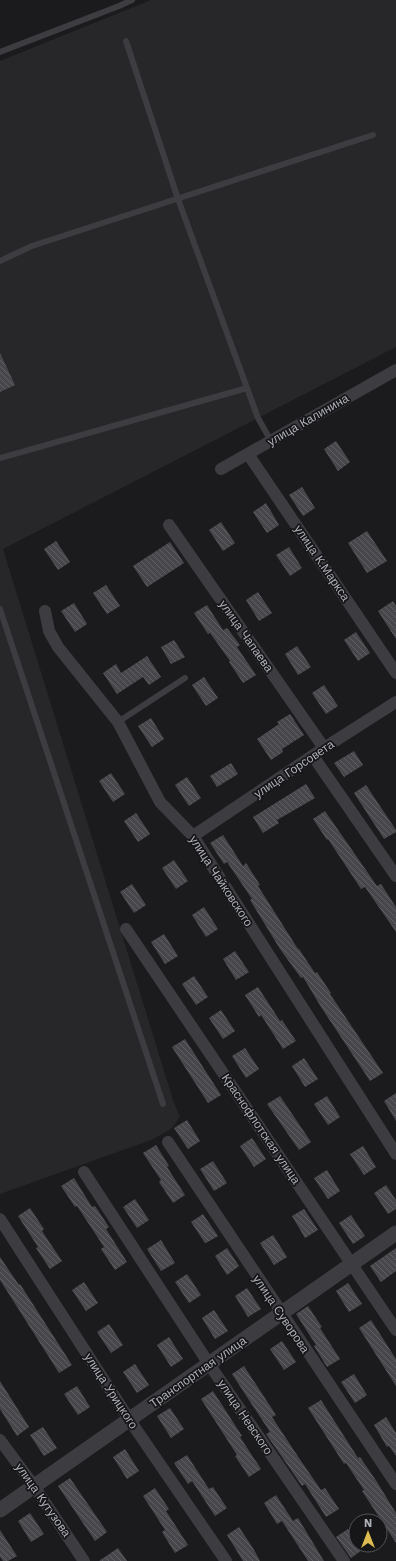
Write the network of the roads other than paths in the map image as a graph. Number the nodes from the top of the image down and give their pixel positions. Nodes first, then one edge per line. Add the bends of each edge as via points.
1 (132, 0) edge
2 (126, 41) dead end
3 (0, 52) edge
4 (373, 135) dead end
5 (178, 199) junction
6 (0, 262) edge
7 (396, 370) edge
8 (247, 388) junction
9 (271, 440) junction
10 (248, 454) junction
11 (0, 458) edge
12 (221, 470) dead end
13 (168, 525) dead end
14 (0, 609) edge
15 (45, 611) dead end
16 (396, 673) edge
17 (185, 678) dead end
18 (396, 702) edge
19 (118, 722) junction
20 (324, 748) junction
21 (313, 756) junction
22 (193, 836) junction
23 (396, 876) edge
24 (126, 929) dead end
25 (163, 1104) dead end
26 (168, 1142) dead end
27 (396, 1154) edge
28 (84, 1172) dead end
29 (0, 1219) edge
30 (396, 1233) edge
31 (352, 1264) junction
32 (281, 1314) junction
33 (396, 1330) edge
34 (209, 1364) junction
35 (129, 1419) junction
36 (0, 1440) edge
37 (396, 1484) edge
38 (34, 1486) junction
39 (0, 1510) edge
40 (84, 1561) edge
41 (226, 1561) edge
42 (344, 1561) edge

1 - 3 lane
2 - 5 lane
4 - 5 lane
5 - 6 lane via 32,246
5 - 8 lane
7 - 9 street, улица Калинина
8 - 9 lane via 258,418
8 - 11 lane
9 - 10 street, улица Калинина
10 - 12 street, улица Калинина
10 - 16 street, улица К.Маркса
13 - 20 street, улица Чапаева
14 - 25 lane
15 - 19 street, улица Чайковского via 49,631 58,647
17 - 19 lane
18 - 20 street, улица Горсовета
19 - 22 street, улица Чайковского via 160,802
20 - 21 street, улица Горсовета
21 - 22 street, улица Горсовета
21 - 23 street
22 - 27 street, улица Чайковского
24 - 31 street, Краснофлотская улица
26 - 32 street, улица Суворова
28 - 34 street, улица Невского
29 - 35 street, улица Урицкого
30 - 31 street, Транспортная улица
31 - 32 street, Транспортная улица
31 - 33 street, Краснофлотская улица
32 - 34 street, Транспортная улица
32 - 37 street, улица Суворова
34 - 35 street, Транспортная улица
34 - 42 street, улица Невского
35 - 38 street, Транспортная улица
35 - 41 street, улица Урицкого
36 - 38 street, улица Кутузова
38 - 39 street, Транспортная улица
38 - 40 street, улица Кутузова

